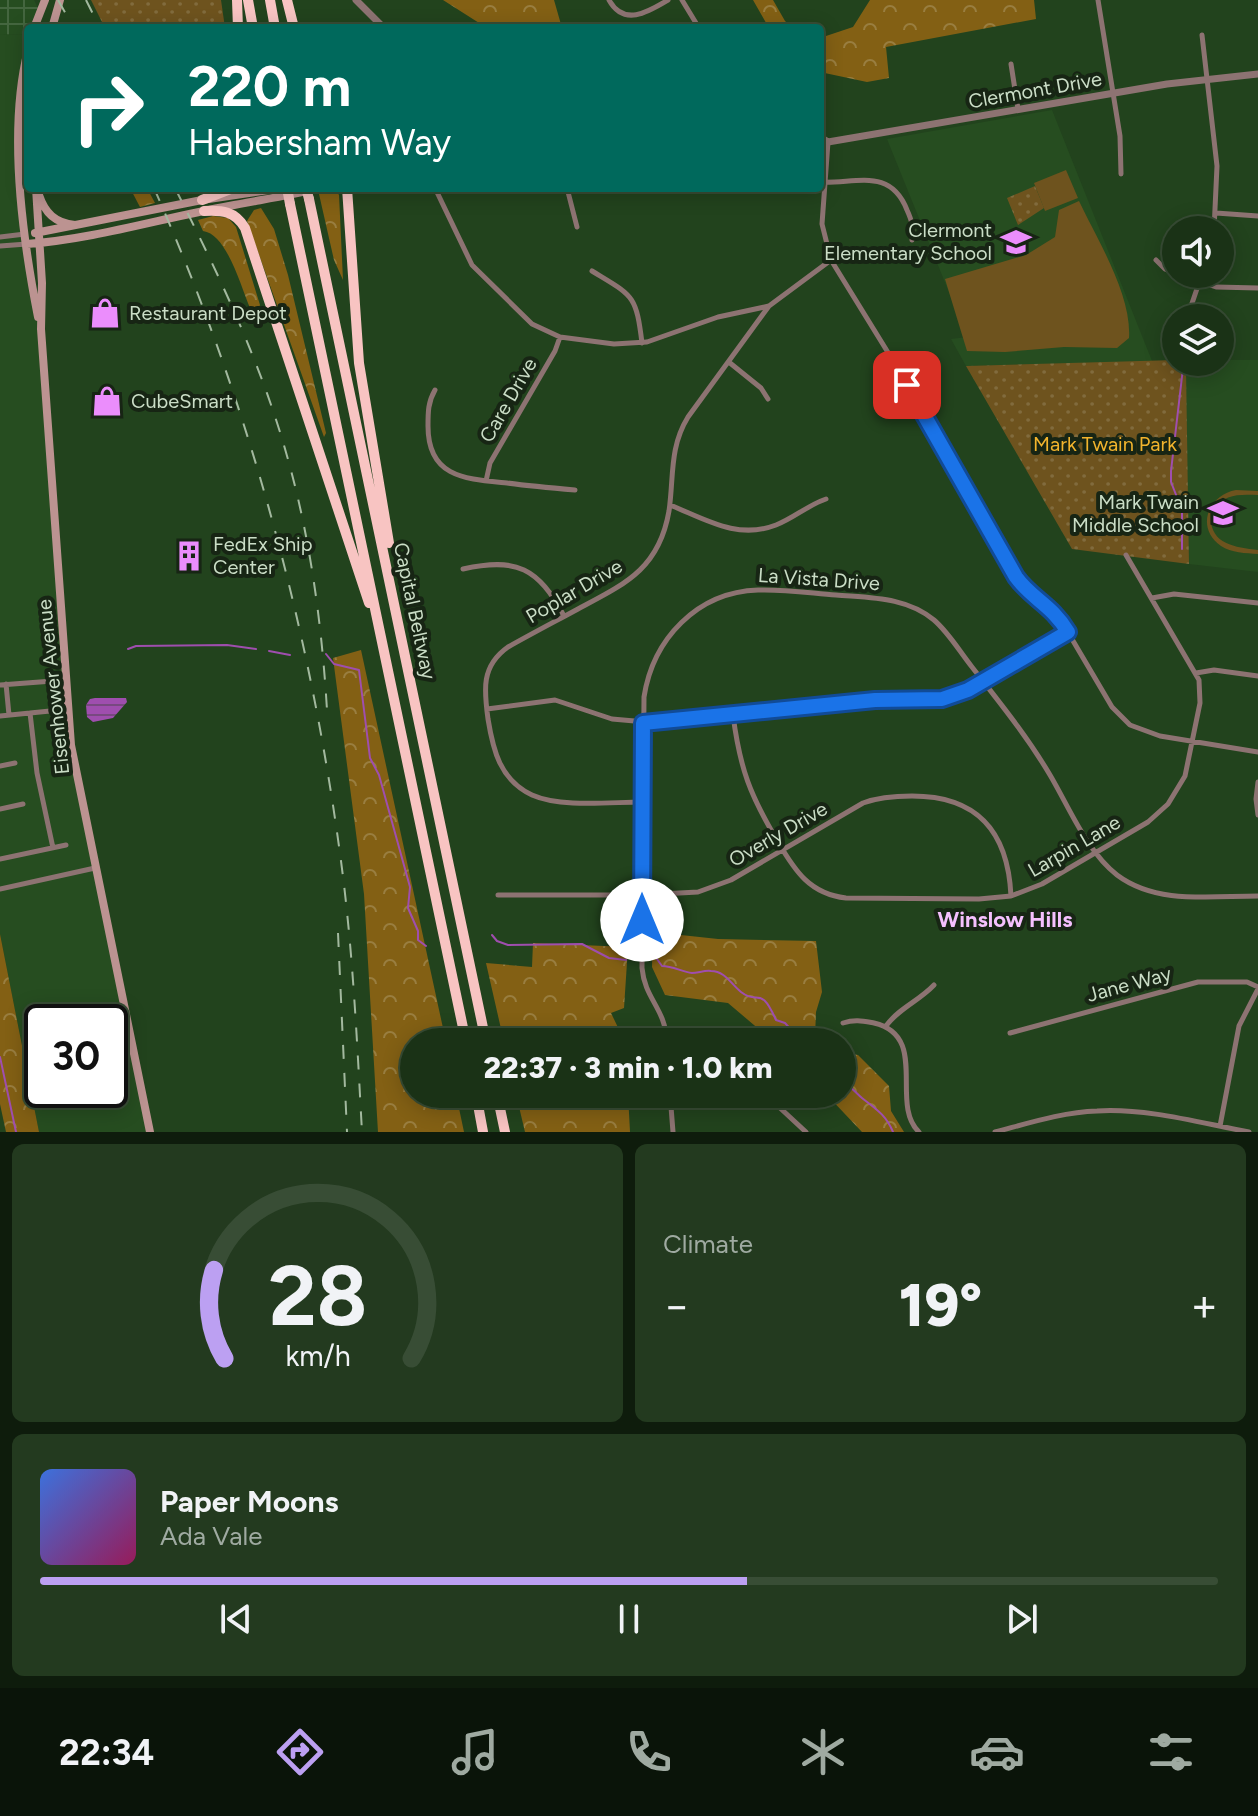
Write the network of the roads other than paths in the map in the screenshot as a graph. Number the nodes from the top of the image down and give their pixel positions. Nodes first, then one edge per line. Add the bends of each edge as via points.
1 (45, 0) edge
2 (60, 0) edge
3 (237, 0) edge
4 (248, 0) edge
5 (270, 0) edge
6 (287, 0) edge
7 (356, 0) edge
8 (609, 0) edge
9 (668, 0) edge
10 (682, 0) edge
11 (1098, 0) edge
12 (36, 24) edge
13 (53, 24) edge
14 (238, 24) edge
15 (252, 24) edge
16 (274, 24) edge
17 (293, 24) edge
18 (380, 24) edge
19 (697, 24) edge
20 (1202, 35) dead end
21 (1011, 64) dead end
22 (24, 71) edge
23 (1258, 74) edge
24 (1207, 79) junction
25 (1113, 93) junction
26 (1018, 109) junction
27 (824, 139) edge
28 (1121, 174) dead end
29 (824, 182) edge
30 (36, 192) edge
31 (37, 192) edge
32 (226, 192) edge
33 (266, 192) edge
34 (286, 192) edge
35 (305, 192) edge
36 (347, 192) edge
37 (437, 192) edge
38 (568, 192) edge
39 (822, 192) edge
40 (308, 194) edge
41 (203, 206) junction
42 (1216, 213) junction
43 (1216, 216) edge
44 (1258, 216) edge
45 (83, 225) junction
46 (577, 227) dead end
47 (39, 233) junction
48 (0, 237) edge
49 (26, 239) junction
50 (912, 240) dead end
51 (40, 243) junction
52 (0, 246) edge
53 (831, 260) junction
54 (1156, 260) dead end
55 (1162, 266) edge
56 (592, 271) dead end
57 (1234, 288) edge
58 (1258, 288) edge
59 (769, 306) junction
60 (41, 329) junction
61 (560, 337) junction
62 (642, 343) junction
63 (730, 363) junction
64 (435, 390) dead end
65 (768, 399) dead end
66 (486, 481) junction
67 (575, 490) dead end
68 (826, 499) dead end
69 (670, 505) junction
70 (1126, 555) dead end
71 (463, 569) dead end
72 (1152, 598) junction
73 (1258, 603) edge
74 (564, 616) junction
75 (1068, 632) junction
76 (407, 660) junction
77 (1196, 673) junction
78 (1258, 676) edge
79 (66, 680) junction
80 (983, 682) junction
81 (3, 684) edge
82 (487, 709) junction
83 (50, 711) dead end
84 (30, 713) junction
85 (9, 715) junction
86 (733, 715) junction
87 (0, 716) edge
88 (643, 723) junction
89 (401, 729) junction
90 (1193, 740) junction
91 (1258, 752) edge
92 (15, 763) dead end
93 (0, 766) edge
94 (1258, 782) edge
95 (642, 802) junction
96 (23, 804) dead end
97 (0, 809) edge
98 (1258, 815) edge
99 (66, 845) dead end
100 (53, 848) junction
101 (782, 850) junction
102 (1097, 852) junction
103 (0, 859) edge
104 (95, 868) junction
105 (0, 889) edge
106 (498, 895) dead end
107 (643, 895) junction
108 (1011, 896) junction
109 (1258, 896) edge
110 (934, 985) dead end
111 (1258, 988) edge
112 (843, 1023) dead end
113 (886, 1026) junction
114 (463, 1028) edge
115 (483, 1028) edge
116 (665, 1028) edge
117 (1010, 1033) dead end
118 (479, 1108) edge
119 (500, 1108) edge
120 (671, 1108) edge
121 (780, 1108) edge
122 (1220, 1126) junction
123 (150, 1132) edge
124 (483, 1132) edge
125 (505, 1132) edge
126 (673, 1132) edge
127 (806, 1132) edge
128 (919, 1132) edge
129 (995, 1132) edge
130 (1249, 1132) edge

1 - 12 main road
2 - 13 main road
3 - 14 highway
4 - 15 highway
5 - 16 highway
6 - 17 highway
7 - 18 street
8 - 9 street via 619,12 635,16
10 - 19 street
11 - 25 street
20 - 24 street
21 - 26 street
22 - 49 main road, Eisenhower Avenue via 18,130
23 - 24 street, Clermont Drive
24 - 25 street, Clermont Drive
24 - 42 street via 1217,166
25 - 26 street, Clermont Drive
25 - 28 street
26 - 27 street, Clermont Drive
29 - 50 street via 888,183 903,199 914,227
30 - 47 main road, Eisenhower Avenue
31 - 45 main road via 53,217
32 - 41 highway
33 - 41 main road
34 - 89 highway, Capital Beltway, bridge
35 - 41 main road
36 - 76 highway via 359,363
37 - 61 street via 472,265 532,324
38 - 46 street
39 - 53 street via 822,224
40 - 76 highway, Capital Beltway
41 - 45 main road
41 - 51 main road
41 - 89 highway via 230,213 245,228 374,617
42 - 43 street
42 - 44 street
45 - 47 main road
47 - 49 main road
47 - 51 main road, Eisenhower Avenue
48 - 49 street
49 - 51 main road
49 - 52 street
49 - 60 main road, Eisenhower Avenue
51 - 60 main road, Eisenhower Avenue
53 - 59 street
53 - 75 street via 1016,577 1054,611
54 - 55 street
56 - 62 street via 624,289 635,302
57 - 58 street
59 - 62 street
59 - 63 street, Poplar Drive
60 - 79 main road, Eisenhower Avenue
61 - 62 street
61 - 66 street, Care Drive via 490,463
63 - 65 street
63 - 69 street, Poplar Drive via 678,434
64 - 66 street via 428,410 434,455 454,474
66 - 67 street
68 - 69 street via 777,525 746,531 720,527
69 - 74 street, Poplar Drive via 661,540 641,570
70 - 72 street, Larpin Lane
71 - 74 street via 497,563 525,569 547,587
72 - 73 street via 1174,594
72 - 77 street, Larpin Lane
74 - 82 street, Poplar Drive via 498,655 485,681
75 - 80 street
75 - 90 street via 1124,720 1149,734
76 - 115 highway, Capital Beltway
77 - 78 street
77 - 90 street, Larpin Lane via 1201,696
79 - 81 street
79 - 104 main road, Eisenhower Avenue via 71,745
80 - 86 street via 942,699 875,700
80 - 88 street, La Vista Drive via 938,624 908,604 748,590 705,605 669,635 648,675
80 - 102 street, La Vista Drive via 1033,746
81 - 85 street
82 - 88 street via 555,700
82 - 95 street, Poplar Drive via 498,761 525,791 556,801
83 - 84 street
84 - 85 street
84 - 100 street
85 - 87 street
86 - 88 street
86 - 101 street, Larpin Lane via 746,781
88 - 95 street, La Vista Drive
89 - 114 highway, Capital Beltway
90 - 91 street
90 - 102 street, Larpin Lane via 1185,776 1168,804
92 - 93 street
94 - 98 street
95 - 107 street, La Vista Drive
96 - 97 street
99 - 100 street
100 - 103 street
101 - 107 street, Overly Drive via 709,889
101 - 108 street, Larpin Lane via 805,882 836,897
101 - 108 street, Overly Drive via 871,800 941,798 970,810 995,833 1008,862
102 - 108 street, Larpin Lane
102 - 109 street, La Vista Drive via 1119,877 1154,893
104 - 105 street
104 - 123 main road, Eisenhower Avenue
106 - 107 street, Overly Drive
107 - 116 street, La Vista Drive via 643,980 662,1012
110 - 113 street
111 - 117 street, Jane Way via 1247,982 1198,982
111 - 122 street via 1239,1026
112 - 113 street via 855,1019
113 - 128 street via 900,1042 908,1064 906,1108
118 - 124 highway
119 - 125 highway
120 - 126 street
121 - 127 street
122 - 129 street via 1099,1110
122 - 130 street

